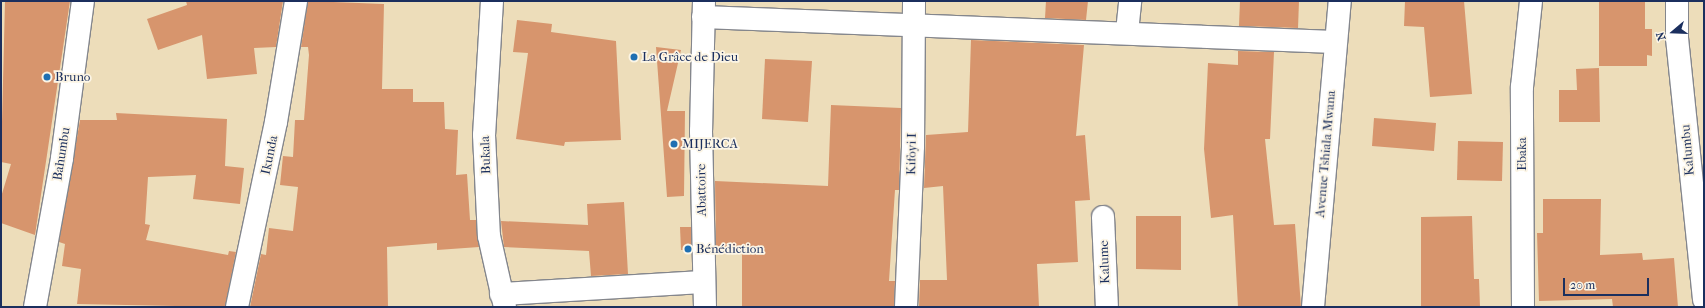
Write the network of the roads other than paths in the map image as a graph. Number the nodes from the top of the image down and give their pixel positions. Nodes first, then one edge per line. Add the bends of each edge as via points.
1 (83, 1) edge
2 (296, 1) edge
3 (492, 1) edge
4 (914, 1) edge
5 (1130, 1) edge
6 (1340, 1) edge
7 (1531, 1) edge
8 (1677, 1) edge
9 (703, 9) edge
10 (912, 24) junction
11 (1127, 32) junction
12 (1335, 42) junction
13 (1103, 217) dead end
14 (704, 282) junction
15 (503, 300) edge
16 (1704, 300) edge
17 (36, 307) edge
18 (237, 307) edge
19 (705, 307) edge
20 (906, 307) edge
21 (1107, 307) edge
22 (1313, 307) edge
23 (1523, 307) edge

1 - 17 street, Bahumbu via 62,158
2 - 18 street, Ikunda via 276,122
3 - 15 street, Bukala via 484,135 489,236
4 - 10 street, Kifoyi I
5 - 11 street
6 - 12 street, Avenue Tshiala Mwana
7 - 23 street, Ebaka via 1522,87
8 - 16 street, Kalumbu via 1677,38
9 - 10 street
9 - 14 street, Abattoire
10 - 11 street
10 - 20 street, Kifoyi I via 913,146
11 - 12 street
12 - 22 street, Avenue Tshiala Mwana
13 - 21 street, Kalume
14 - 15 street
14 - 19 street, Abattoire

